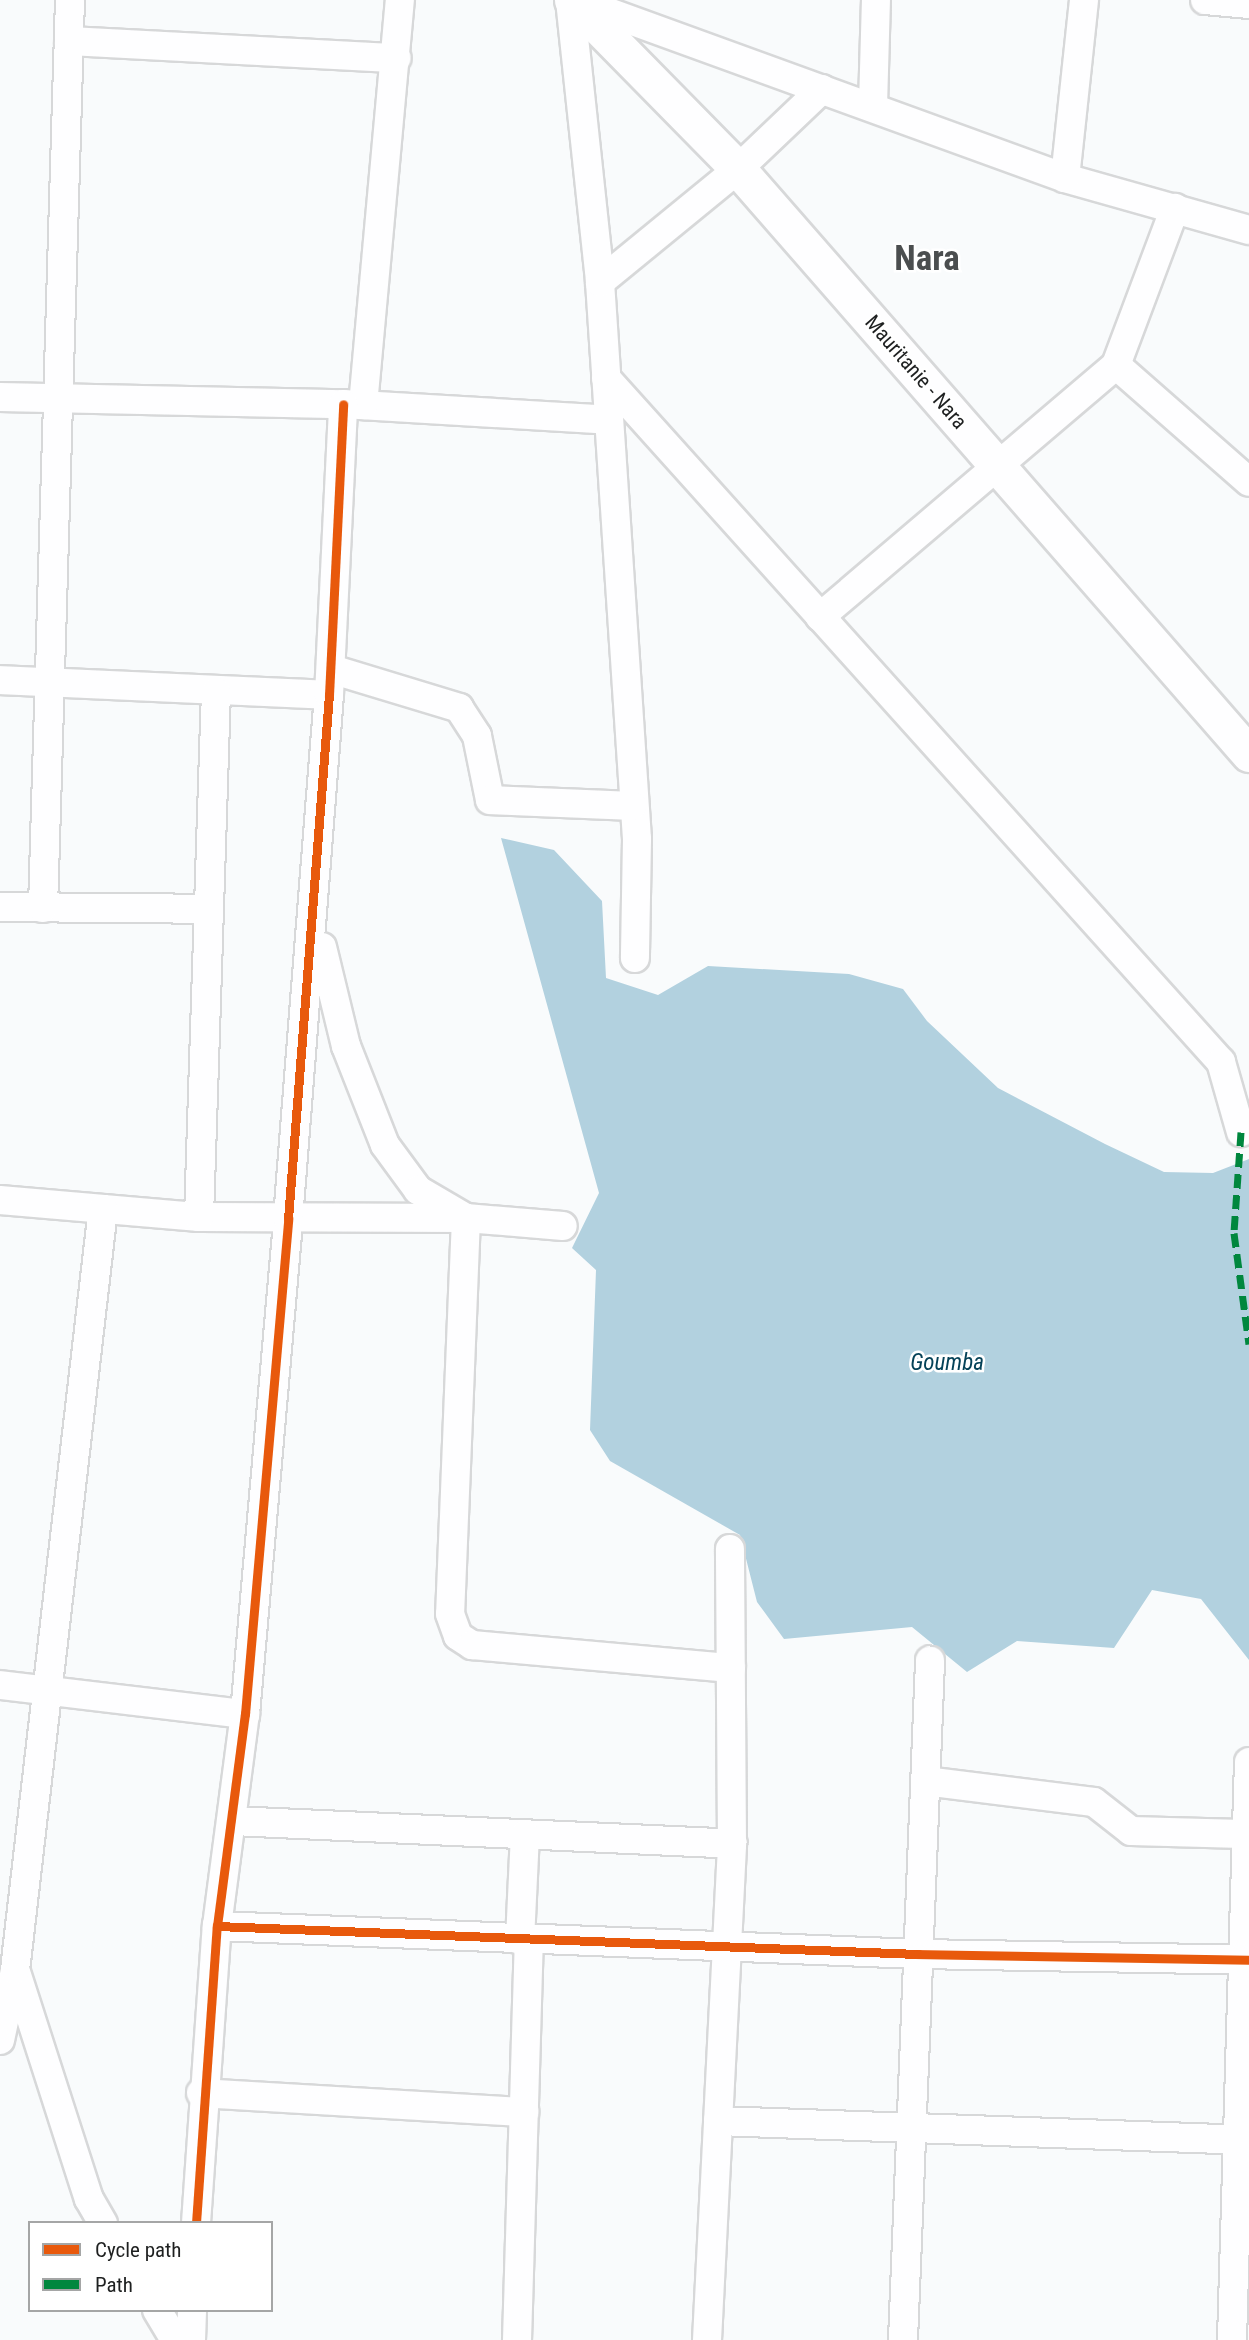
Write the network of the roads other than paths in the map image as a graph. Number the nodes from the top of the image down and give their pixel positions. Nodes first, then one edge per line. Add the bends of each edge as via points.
1 (70, 0) edge
2 (400, 0) edge
3 (572, 0) edge
4 (876, 0) edge
5 (1084, 0) edge
6 (1205, 0) edge
7 (1249, 4) edge
8 (69, 41) junction
9 (397, 58) junction
10 (822, 89) junction
11 (873, 106) junction
12 (738, 169) junction
13 (1065, 178) junction
14 (1175, 208) junction
15 (1249, 230) edge
16 (600, 282) junction
17 (1116, 365) junction
18 (607, 377) junction
19 (0, 397) edge
20 (61, 398) junction
21 (353, 405) junction
22 (609, 420) junction
23 (997, 465) junction
24 (1249, 482) edge
25 (820, 617) junction
26 (0, 680) edge
27 (51, 682) junction
28 (330, 682) junction
29 (216, 692) junction
30 (1249, 754) edge
31 (632, 806) junction
32 (315, 870) junction
33 (0, 907) edge
34 (43, 908) junction
35 (209, 909) junction
36 (635, 958) dead end
37 (1241, 1132) dead end
38 (0, 1200) edge
39 (103, 1209) junction
40 (199, 1217) junction
41 (466, 1218) junction
42 (288, 1219) junction
43 (562, 1226) dead end
44 (730, 1549) dead end
45 (930, 1661) dead end
46 (731, 1668) junction
47 (0, 1685) edge
48 (45, 1692) junction
49 (245, 1714) junction
50 (1249, 1762) edge
51 (925, 1781) junction
52 (233, 1821) junction
53 (1243, 1834) junction
54 (525, 1835) junction
55 (732, 1844) junction
56 (216, 1926) junction
57 (525, 1940) junction
58 (726, 1945) junction
59 (918, 1954) junction
60 (8, 1959) edge
61 (1244, 1960) edge
62 (0, 2040) edge
63 (201, 2093) junction
64 (524, 2112) junction
65 (718, 2121) junction
66 (912, 2127) junction
67 (1244, 2140) edge
68 (102, 2221) edge
69 (196, 2221) edge
70 (158, 2312) edge
71 (192, 2312) edge
72 (175, 2340) edge
73 (191, 2340) edge
74 (517, 2340) edge
75 (707, 2340) edge
76 (903, 2340) edge
77 (1232, 2340) edge

1 - 8 street
2 - 9 street
3 - 10 street
3 - 12 main road, Mauritanie - Nara
3 - 16 street
4 - 11 street
5 - 13 street
6 - 7 street
8 - 9 street
8 - 20 street
9 - 21 street
10 - 11 street
10 - 12 street
11 - 13 street
12 - 16 street
12 - 23 main road, Mauritanie - Nara
13 - 14 street
14 - 15 street
14 - 17 street
16 - 18 street
17 - 23 street
17 - 24 street
18 - 22 street
18 - 25 street
19 - 20 street
20 - 21 street
20 - 27 street
21 - 22 street
21 - 28 street
22 - 31 street
23 - 25 street
23 - 30 main road, Mauritanie - Nara
25 - 37 street via 1221,1062
26 - 27 street
27 - 29 street
27 - 34 street
28 - 29 street
28 - 31 street via 459,708 477,736 490,800
28 - 32 street
29 - 35 street
31 - 36 street
32 - 41 street via 326,981 385,1144 418,1190
32 - 42 street
33 - 34 street
34 - 35 street
35 - 40 street
38 - 39 street
39 - 40 street
39 - 48 street
40 - 42 street
41 - 42 street
41 - 43 street
41 - 46 street via 450,1615 458,1636 472,1644
42 - 49 street
44 - 46 street
45 - 51 street
46 - 55 street
47 - 48 street
48 - 49 street
48 - 60 street
49 - 52 street
50 - 53 street
51 - 53 street via 1094,1802 1131,1831
51 - 59 street
52 - 54 street
52 - 56 street
53 - 61 street
54 - 55 street
54 - 57 street
55 - 58 street
56 - 57 street
56 - 63 street
57 - 58 street
57 - 64 street
58 - 59 street
58 - 65 street
59 - 61 street
59 - 66 street
60 - 62 street
60 - 68 street via 89,2199
61 - 67 street
63 - 64 street
63 - 69 street
64 - 74 street
65 - 66 street
65 - 75 street
66 - 67 street
66 - 76 street
67 - 77 street
70 - 72 street
71 - 73 street

